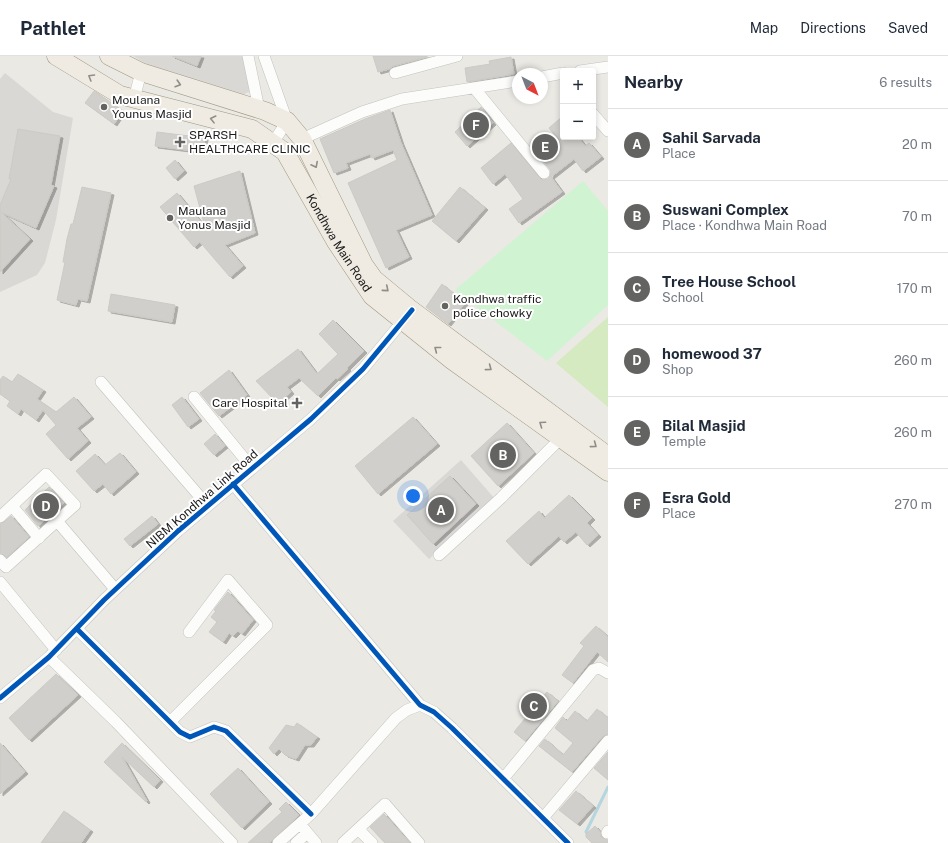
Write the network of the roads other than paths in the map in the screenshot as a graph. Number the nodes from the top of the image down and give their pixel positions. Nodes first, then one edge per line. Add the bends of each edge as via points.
1 (56, 56) edge
2 (109, 56) edge
3 (248, 56) edge
4 (264, 56) edge
5 (458, 56) edge
6 (608, 67) edge
7 (596, 69) edge
8 (141, 72) junction
9 (395, 73) dead end
10 (560, 76) edge
11 (548, 77) edge
12 (512, 82) edge
13 (475, 89) junction
14 (134, 99) junction
15 (259, 109) junction
16 (596, 117) edge
17 (287, 120) junction
18 (608, 131) edge
19 (302, 139) junction
20 (273, 143) junction
21 (544, 173) dead end
22 (407, 316) junction
23 (100, 382) dead end
24 (194, 398) dead end
25 (566, 433) junction
26 (608, 456) edge
27 (252, 468) junction
28 (608, 472) edge
29 (233, 484) junction
30 (207, 505) junction
31 (12, 506) junction
32 (0, 517) edge
33 (57, 521) junction
34 (39, 538) junction
35 (439, 555) dead end
36 (0, 560) edge
37 (0, 582) edge
38 (116, 589) junction
39 (77, 629) junction
40 (190, 632) dead end
41 (53, 654) junction
42 (608, 674) edge
43 (0, 698) edge
44 (420, 705) junction
45 (170, 722) junction
46 (608, 741) edge
47 (503, 779) junction
48 (311, 814) junction
49 (543, 818) junction
50 (300, 824) junction
51 (358, 829) junction
52 (307, 833) junction
53 (232, 843) edge
54 (278, 843) edge
55 (296, 843) edge
56 (316, 843) edge
57 (343, 843) edge
58 (372, 843) edge
59 (419, 843) edge
60 (568, 843) edge

14 -> 1 main road, Kondhwa Main Road via 120,95
2 - 8 main road
3 - 15 street
4 - 17 street
5 - 9 street
6 - 7 street
8 - 14 street
8 -> 15 main road
10 - 11 street
12 - 13 street
13 - 19 street via 402,99 362,112
13 - 21 street
20 -> 14 main road, Kondhwa Main Road via 252,129
15 - 17 main road
16 - 18 street
17 - 19 main road, Kondhwa Main Road
17 - 20 street
19 -> 22 main road, Kondhwa Main Road via 364,266
20 - 22 main road, Kondhwa Main Road via 285,152 336,242 372,296
22 - 25 main road, Kondhwa Main Road
22 - 27 street, NIBM Kondhwa Link Road via 363,368 311,419
23 - 30 street
24 - 27 street
25 -> 26 main road, Kondhwa Main Road
25 - 28 main road, Kondhwa Main Road
25 - 35 street
27 - 29 street, NIBM Kondhwa Link Road
29 - 30 street, NIBM Kondhwa Link Road
29 - 44 street
30 - 38 street, NIBM Kondhwa Link Road
31 - 32 street
31 - 33 street via 46,474 75,505
31 - 34 street
33 - 34 street
33 - 38 street
34 - 36 street via 6,567
37 - 41 street
38 - 39 street, NIBM Kondhwa Link Road
39 - 41 street, NIBM Kondhwa Link Road
39 - 45 street
40 - 45 street via 228,580 267,625
41 - 43 street, NIBM Kondhwa Link Road
41 - 53 street
42 - 47 street via 599,668 593,670
44 - 47 street via 434,712
44 - 48 street via 406,710 396,718
45 - 48 street via 190,737 214,727 226,731
46 - 49 street
47 - 49 street
48 - 50 street
49 - 60 street
50 - 52 street
50 - 54 street
51 - 57 street
51 - 58 street
51 - 59 street via 385,804
52 - 55 street
52 - 56 street

